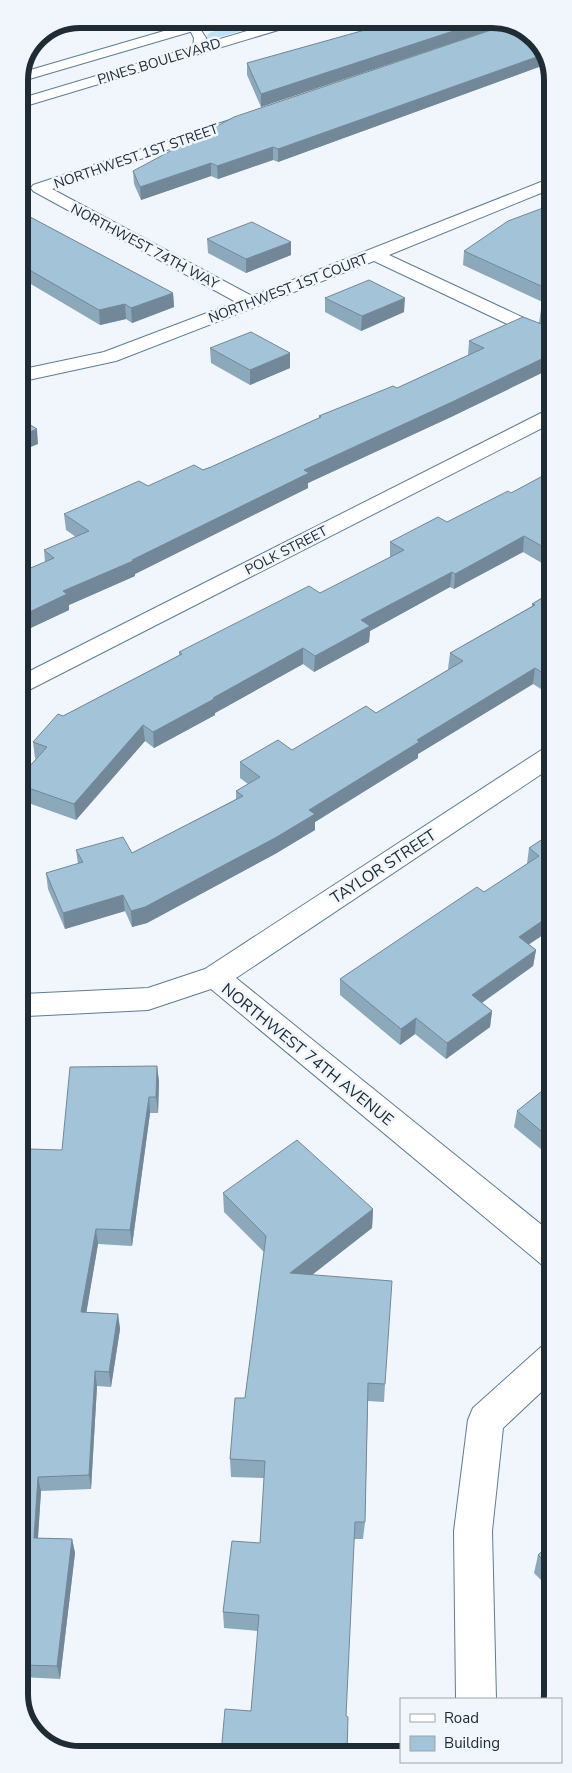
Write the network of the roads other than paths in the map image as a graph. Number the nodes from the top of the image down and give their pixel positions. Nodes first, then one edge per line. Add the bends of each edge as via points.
1 (186, 28) edge
2 (194, 28) edge
3 (270, 28) edge
4 (199, 49) junction
5 (28, 75) edge
6 (28, 101) edge
7 (254, 116) edge
8 (544, 187) edge
9 (39, 188) joint
10 (375, 255) junction
11 (251, 303) junction
12 (544, 334) edge
13 (28, 374) edge
14 (544, 420) edge
15 (28, 680) edge
16 (544, 760) edge
17 (214, 976) junction
18 (28, 1005) edge
19 (544, 1247) edge
20 (544, 1366) edge
21 (476, 1698) edge

1 - 5 main road, PINES BOULEVARD
2 - 4 lane via 200,38
3 - 4 main road, PINES BOULEVARD
4 - 6 main road, PINES BOULEVARD
7 - 9 main road, NORTHWEST 1ST STREET
8 - 10 main road, NORTHWEST 1ST COURT
9 - 11 main road, NORTHWEST 74TH WAY
10 - 11 main road, NORTHWEST 1ST COURT
10 - 12 main road
11 - 13 main road, NORTHWEST 1ST COURT via 109,357
14 - 15 main road, POLK STREET
16 - 17 main road, TAYLOR STREET
17 - 18 main road, NORTHWEST 74TH AVENUE via 148,999
17 - 19 main road, NORTHWEST 74TH AVENUE
20 - 21 main road via 486,1420 473,1532

